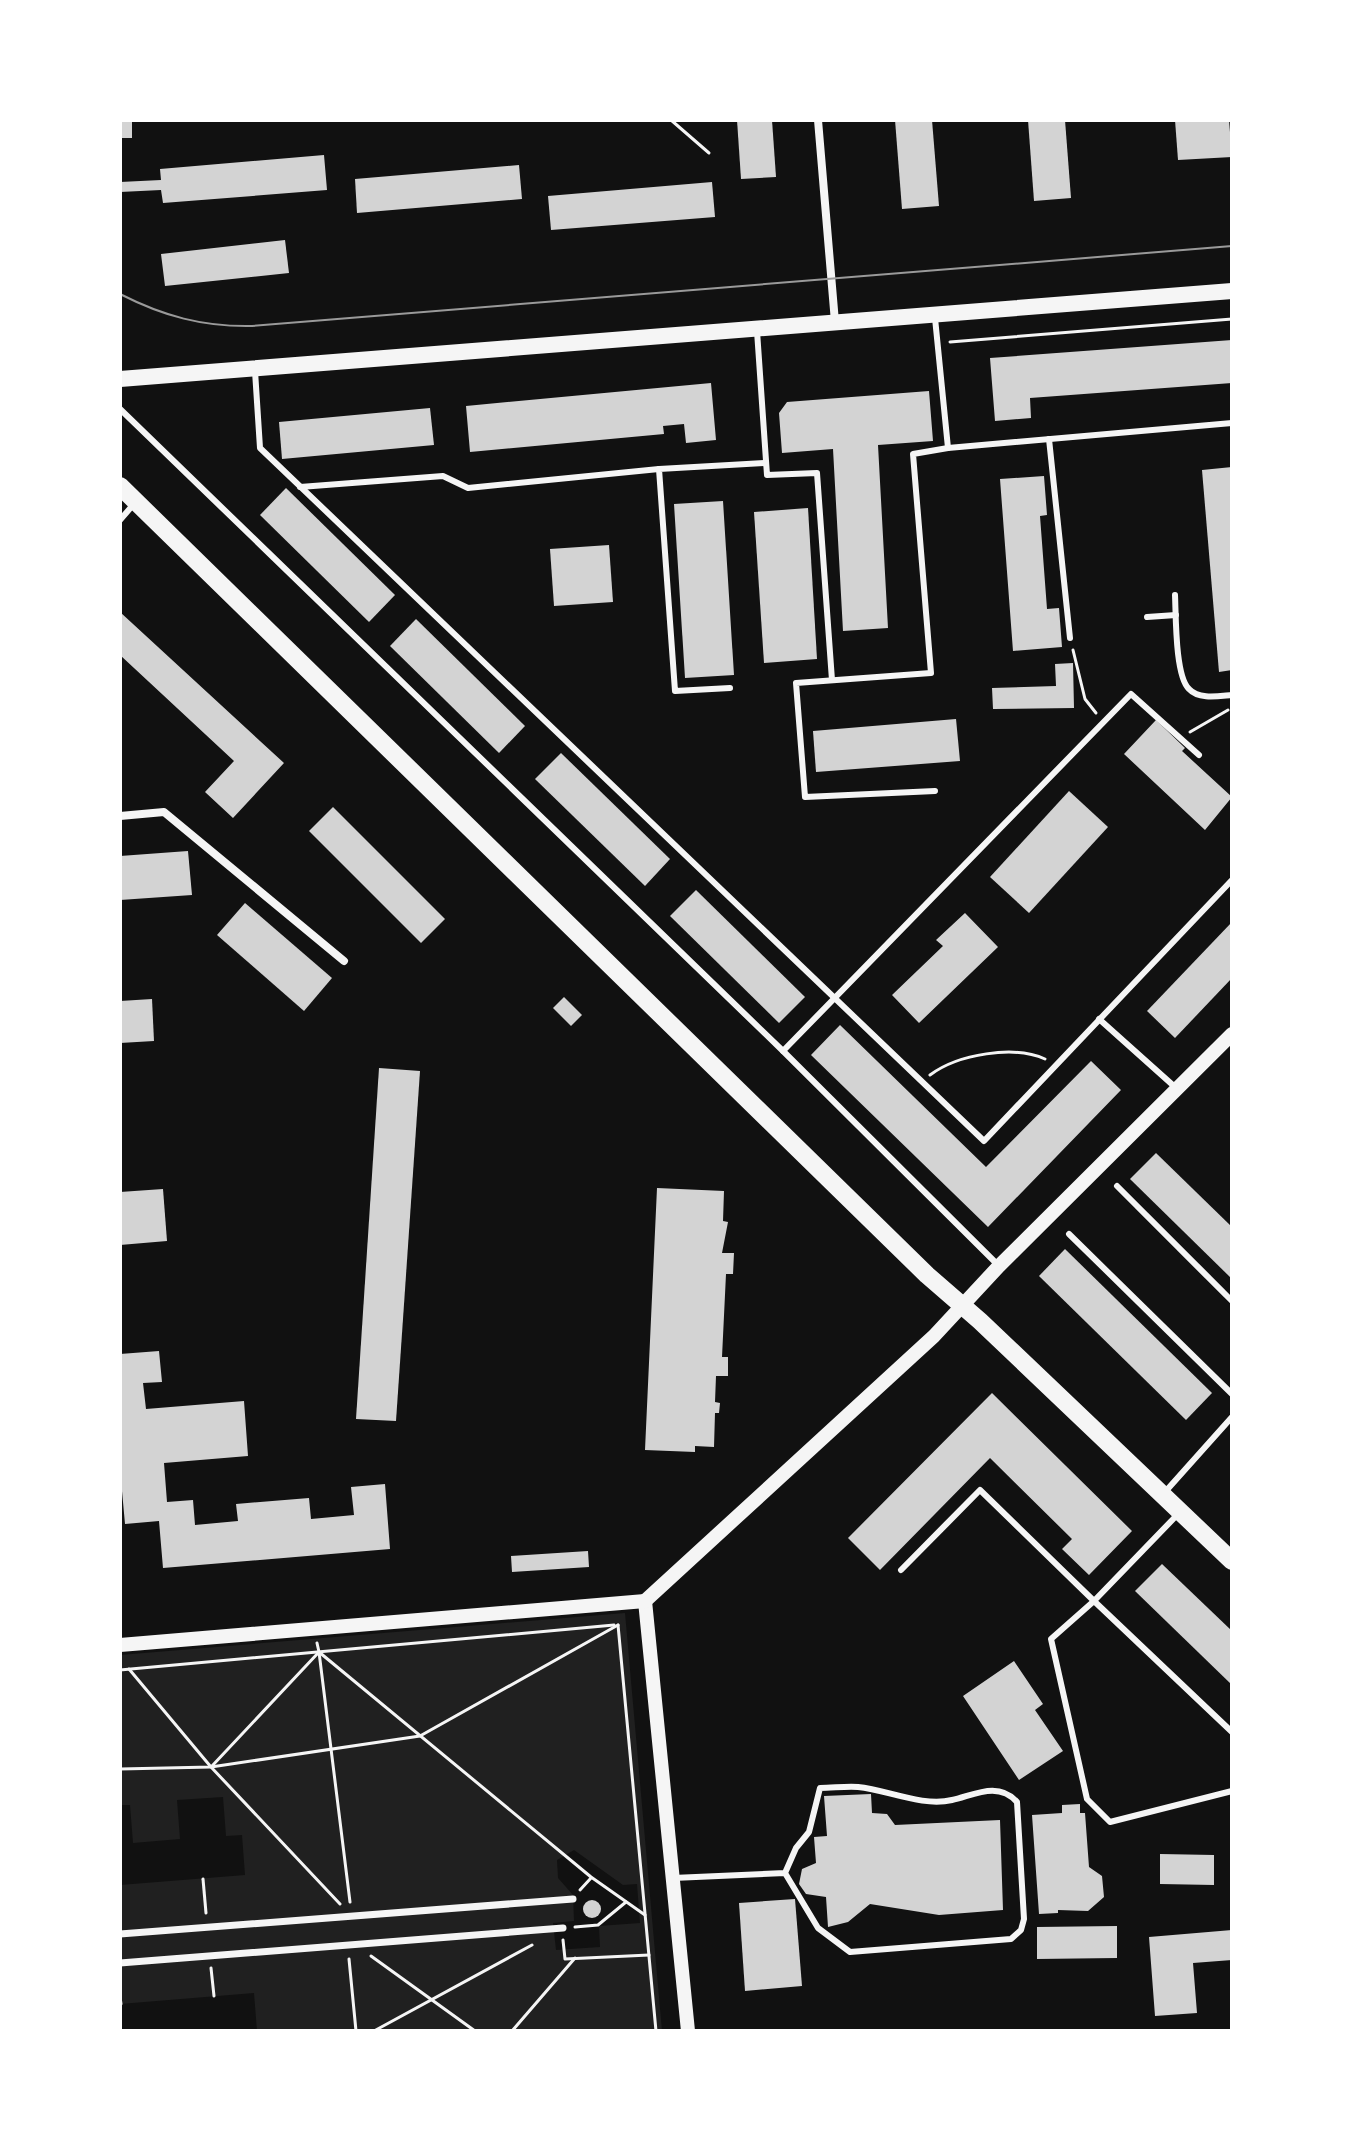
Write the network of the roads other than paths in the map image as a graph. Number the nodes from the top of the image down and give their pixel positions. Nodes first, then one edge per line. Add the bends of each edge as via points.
1 (818, 120) edge
2 (1232, 291) edge
3 (935, 314) junction
4 (835, 322) junction
5 (757, 328) junction
6 (255, 367) junction
7 (120, 379) edge
8 (120, 409) edge
9 (1232, 423) edge
10 (1049, 439) junction
11 (948, 448) junction
12 (766, 463) junction
13 (659, 469) junction
14 (120, 486) edge
15 (300, 487) junction
16 (137, 501) junction
17 (120, 520) edge
18 (1175, 595) dead end
19 (1176, 615) junction
20 (1147, 617) dead end
21 (1070, 638) road end
22 (832, 680) junction
23 (730, 688) dead end
24 (1232, 695) edge
25 (1199, 755) dead end
26 (935, 791) dead end
27 (120, 816) edge
28 (1232, 880) edge
29 (344, 961) dead end
30 (835, 999) junction
31 (1099, 1019) junction
32 (1232, 1034) edge
33 (783, 1051) junction
34 (1177, 1090) junction
35 (1117, 1186) dead end
36 (1069, 1234) dead end
37 (999, 1266) junction
38 (1232, 1301) edge
39 (963, 1305) junction
40 (1232, 1394) edge
41 (1232, 1417) edge
42 (1163, 1495) junction
43 (1181, 1512) junction
44 (1232, 1561) edge
45 (901, 1570) dead end
46 (645, 1601) junction
47 (1094, 1601) junction
48 (120, 1645) edge
49 (1232, 1732) edge
50 (1232, 1791) edge
51 (785, 1873) junction
52 (673, 1878) junction
53 (573, 1899) dead end
54 (563, 1928) road end
55 (120, 1934) edge
56 (120, 1963) edge
57 (688, 2031) edge

1 - 4 street
2 - 3 main road
3 - 4 main road
3 - 11 lane
4 - 5 main road
5 - 6 main road
5 - 12 lane
6 - 7 main road
6 - 15 lane via 260,448
8 - 33 lane
9 - 10 lane
10 - 11 lane
10 - 21 lane
11 - 22 lane via 913,454 931,673
12 - 13 lane
12 - 22 lane via 767,475 817,473
13 - 15 lane via 468,488 443,476
13 - 23 lane via 675,691
14 - 16 main road
15 - 30 lane
16 - 17 lane
16 - 39 main road via 915,1264
18 - 19 lane
19 - 20 lane
19 - 24 lane via 1182,677 1189,690 1203,696
22 - 26 lane via 796,683 805,797
25 - 30 lane via 1131,694
27 - 29 street via 164,812
28 - 31 lane
30 - 31 lane via 984,1141
30 - 33 lane
31 - 34 lane
32 - 34 street
33 - 37 lane
34 - 37 street
35 - 38 lane
36 - 40 lane
37 - 39 street
39 - 42 main road
39 - 46 street
41 - 42 lane
42 - 43 main road
43 - 44 main road
43 - 47 lane
45 - 47 lane via 980,1490
46 - 48 street
46 - 52 street
47 - 49 lane
47 - 50 lane via 1051,1639 1087,1799 1110,1822
51 - 51 lane via 818,1928 850,1952 1011,1939 1024,1919 1017,1802 998,1792 975,1791 951,1801 858,1787 820,1788 809,1832
51 - 52 lane
52 - 57 street
53 - 55 street
54 - 56 street

